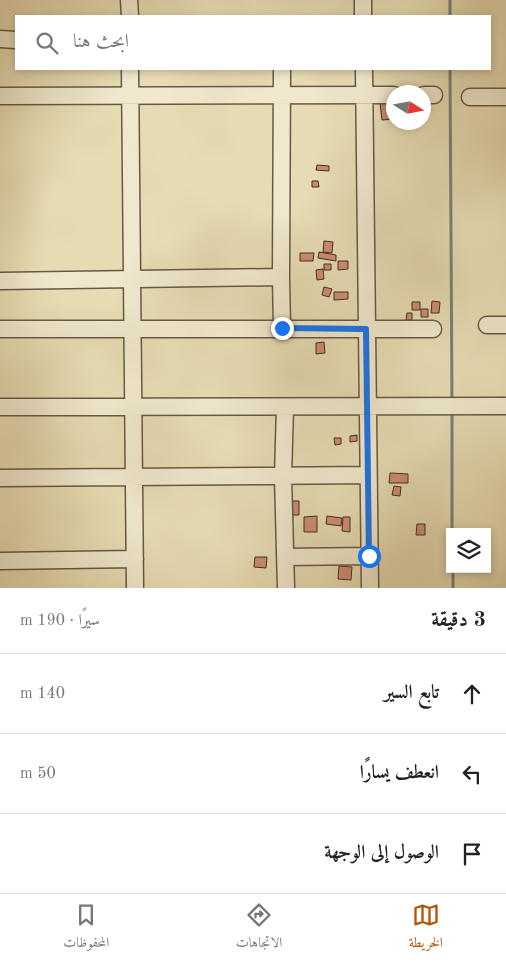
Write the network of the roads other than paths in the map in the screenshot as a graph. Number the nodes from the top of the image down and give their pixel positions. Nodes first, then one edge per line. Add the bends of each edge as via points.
1 (129, 0) edge
2 (363, 0) edge
3 (130, 15) edge
4 (363, 15) edge
5 (0, 39) edge
6 (15, 40) edge
7 (130, 70) edge
8 (282, 70) edge
9 (364, 70) edge
10 (282, 95) junction
11 (364, 95) junction
12 (386, 95) edge
13 (0, 96) edge
14 (130, 96) junction
15 (470, 97) dead end
16 (506, 97) edge
17 (281, 277) junction
18 (132, 279) junction
19 (0, 281) edge
20 (506, 325) edge
21 (488, 326) dead end
22 (132, 328) junction
23 (282, 328) junction
24 (0, 329) edge
25 (366, 329) junction
26 (433, 329) dead end
27 (368, 406) junction
28 (506, 406) edge
29 (0, 407) edge
30 (134, 407) junction
31 (285, 407) junction
32 (368, 475) junction
33 (134, 476) junction
34 (283, 476) junction
35 (0, 478) edge
36 (369, 556) junction
37 (286, 557) junction
38 (134, 559) junction
39 (0, 561) edge
40 (135, 588) edge
41 (286, 588) edge
42 (370, 588) edge

1 - 3 street
2 - 4 street
5 - 6 street
7 - 14 street
8 - 10 street
9 - 11 street
10 - 11 street
10 - 14 street
10 - 17 street
11 - 12 street
11 - 25 street
13 - 14 street
14 - 18 street
15 - 16 street
17 - 18 street
17 - 23 street
18 - 19 street
18 - 22 street
20 - 21 street
22 - 23 street
22 - 24 street
22 - 30 street
23 - 25 street
25 - 26 street
25 - 27 street
27 - 28 street
27 - 31 street
27 - 32 street
29 - 30 street
30 - 31 street
30 - 33 street
31 - 34 street
32 - 34 street
32 - 36 street
33 - 34 street
33 - 35 street
33 - 38 street
34 - 37 street
36 - 37 street
36 - 42 street
37 - 41 street
38 - 39 street
38 - 40 street

